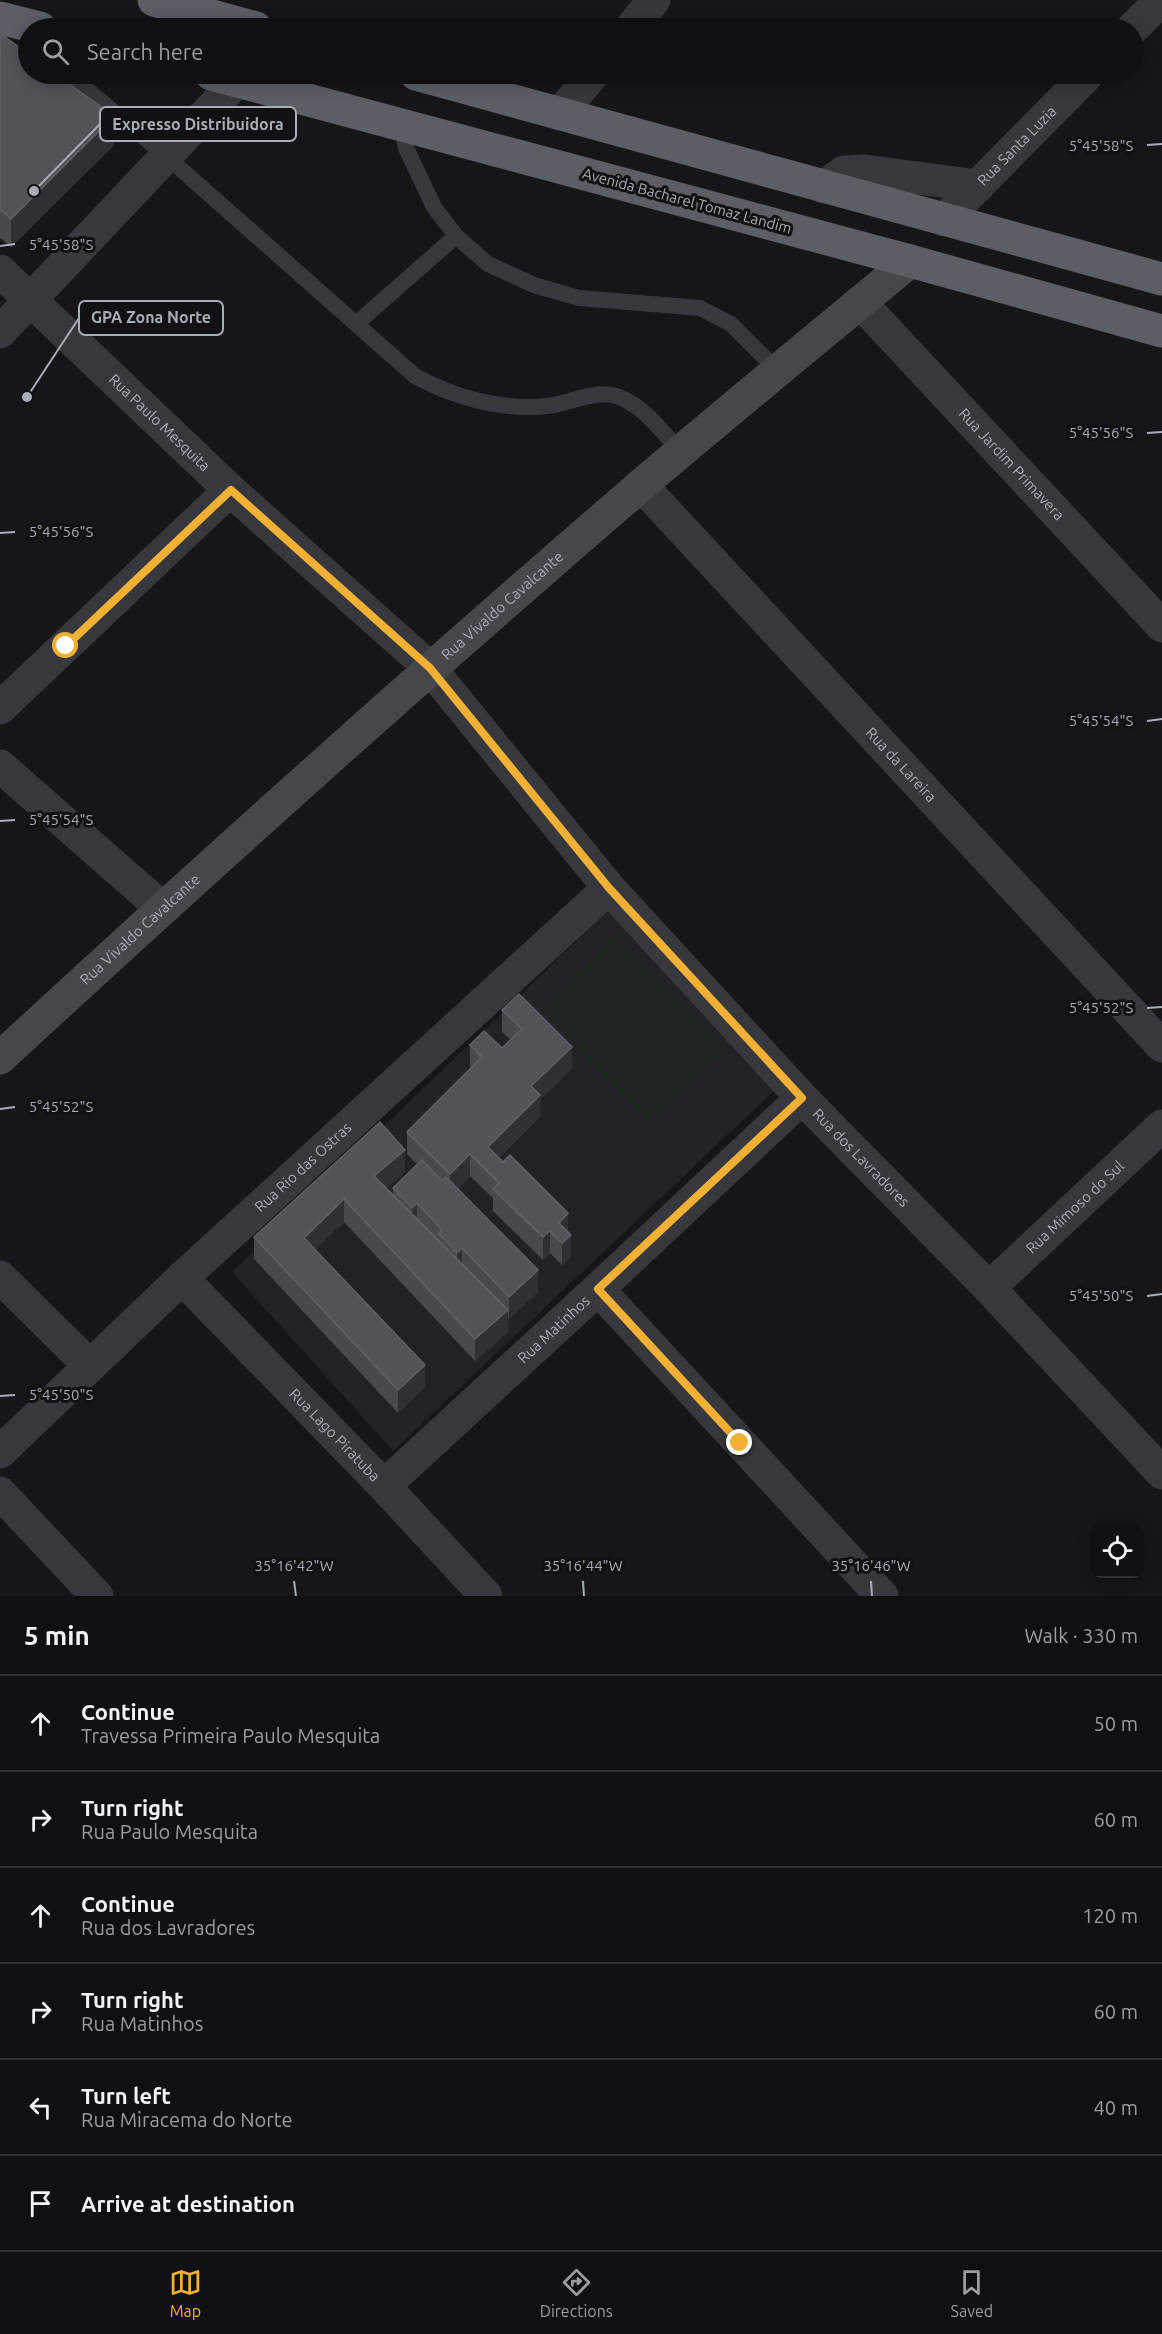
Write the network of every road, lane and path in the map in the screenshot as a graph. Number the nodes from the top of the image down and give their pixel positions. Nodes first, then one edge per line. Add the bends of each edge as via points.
1 (154, 0) edge
2 (654, 0) edge
3 (1161, 0) edge
4 (220, 18) edge
5 (639, 18) edge
6 (1143, 18) edge
7 (81, 84) edge
8 (219, 84) edge
9 (250, 84) edge
10 (452, 84) edge
11 (585, 84) edge
12 (1078, 84) edge
13 (560, 114) junction
14 (401, 124) junction
15 (166, 156) junction
16 (978, 186) junction
17 (824, 187) junction
18 (944, 219) junction
19 (456, 236) junction
20 (910, 261) junction
21 (0, 271) edge
22 (1162, 279) edge
23 (32, 300) junction
24 (860, 302) junction
25 (356, 324) junction
26 (1162, 331) edge
27 (0, 332) edge
28 (778, 371) junction
29 (681, 452) junction
30 (641, 485) junction
31 (231, 490) junction
32 (1162, 626) edge
33 (430, 668) junction
34 (0, 708) edge
35 (0, 766) edge
36 (609, 888) junction
37 (162, 908) junction
38 (1162, 1046) edge
39 (0, 1058) edge
40 (802, 1098) junction
41 (1162, 1126) edge
42 (0, 1277) edge
43 (182, 1278) junction
44 (989, 1288) junction
45 (598, 1289) junction
46 (89, 1365) junction
47 (0, 1452) edge
48 (1162, 1473) edge
49 (384, 1486) junction
50 (0, 1493) edge
51 (97, 1596) edge
52 (486, 1596) edge
53 (882, 1596) edge

1 - 4 highway
2 - 5 street
3 - 6 street
7 - 15 lane
8 - 15 street
9 - 14 highway, Avenida Bacharel Tomaz Landim
10 - 13 highway
11 - 13 street
12 - 16 street, Rua Santa Luzia
13 - 17 highway
14 - 19 lane via 406,148 434,207
14 - 20 highway, Avenida Bacharel Tomaz Landim
15 - 23 street
15 - 25 lane
16 - 17 street via 865,171 844,172
16 - 18 street, Rua Santa Luzia
17 - 18 highway
18 - 22 highway
19 - 25 lane
19 - 28 lane via 488,264 534,285 579,298 700,308 731,324
20 - 24 main road, Rua Vivaldo Cavalcante
20 - 26 highway, Avenida Bacharel Tomaz Landim
21 - 23 street, Rua Paulo Mesquita
23 - 27 street
23 - 31 street, Rua Paulo Mesquita
24 - 28 main road, Rua Vivaldo Cavalcante
24 - 32 street, Rua Jardim Primavera
25 - 29 lane via 416,376 442,390 497,405 528,407 601,394 623,398 641,410
28 - 29 main road, Rua Vivaldo Cavalcante
29 - 30 main road, Rua Vivaldo Cavalcante
30 - 33 main road, Rua Vivaldo Cavalcante
30 - 38 street, Rua da Lareira
31 - 33 street, Rua Paulo Mesquita
31 - 34 street
33 - 36 street, Rua dos Lavradores
33 - 37 main road, Rua Vivaldo Cavalcante
35 - 37 street
36 - 40 street, Rua dos Lavradores
36 - 43 street, Rua Rio das Ostras
37 - 39 main road, Rua Vivaldo Cavalcante
40 - 44 street, Rua dos Lavradores
40 - 45 street, Rua Matinhos
41 - 44 street, Rua Mimoso do Sul
42 - 46 street
43 - 46 street, Rua Rio das Ostras
43 - 49 street, Rua Lago Piratuba
44 - 48 street, Rua dos Lavradores
45 - 49 street, Rua Matinhos
45 - 53 street
46 - 47 street, Rua Rio das Ostras
49 - 52 street, Rua Lago Piratuba
50 - 51 street

